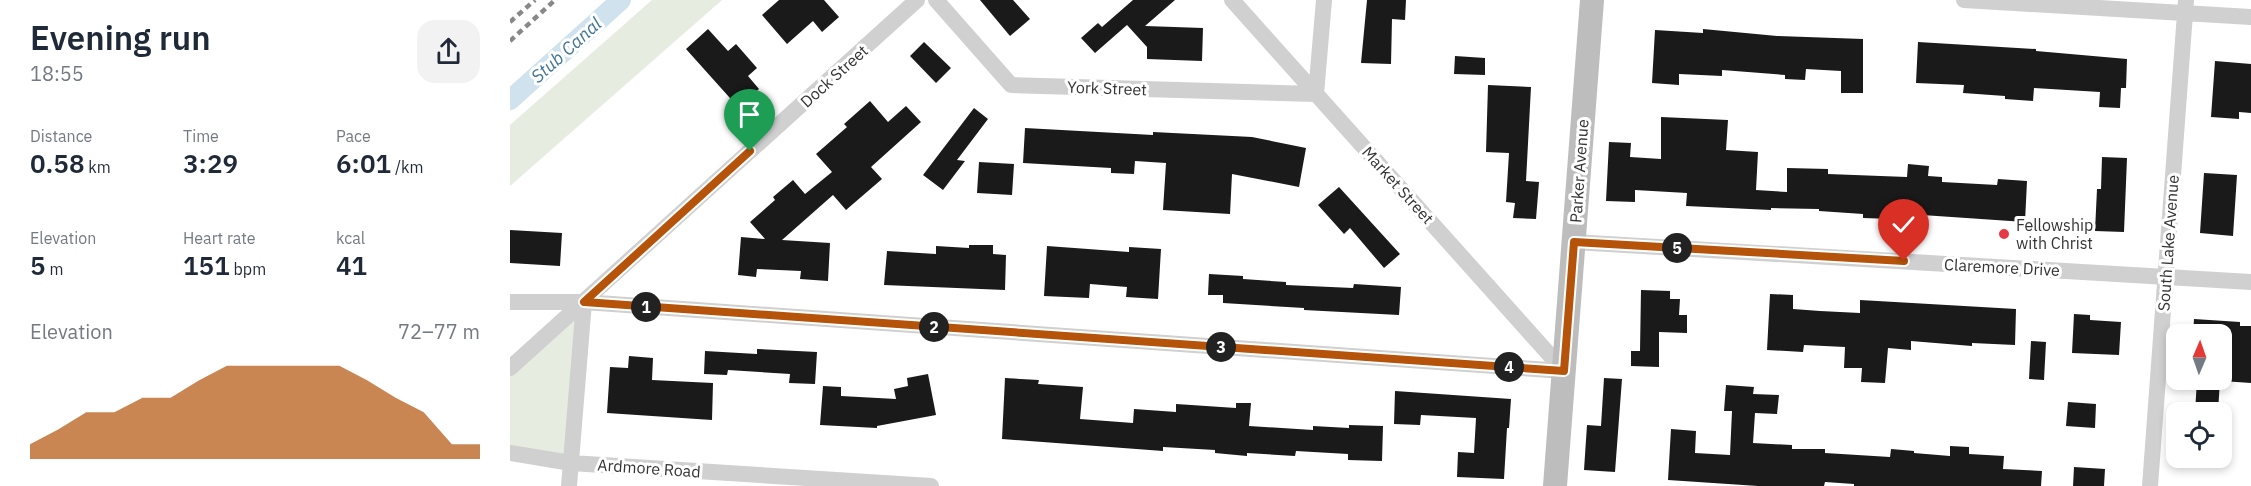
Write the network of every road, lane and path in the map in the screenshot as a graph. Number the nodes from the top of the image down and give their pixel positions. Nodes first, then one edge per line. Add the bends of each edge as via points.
1 (917, 0) edge
2 (936, 0) edge
3 (1232, 0) edge
4 (1324, 0) edge
5 (1592, 0) edge
6 (1964, 0) edge
7 (2186, 7) edge
8 (2251, 17) edge
9 (1316, 94) junction
10 (1574, 242) junction
11 (2165, 277) junction
12 (2251, 282) edge
13 (510, 302) edge
14 (584, 302) junction
15 (510, 368) edge
16 (1564, 371) junction
17 (510, 453) edge
18 (571, 463) junction
19 (569, 486) edge
20 (931, 486) edge
21 (1555, 486) edge
22 (2150, 486) edge

1 - 14 street, Dock Street
2 - 9 street, York Street via 1011,85
3 - 9 street, Market Street
4 - 9 street
5 - 10 street, Parker Avenue
6 - 7 street
7 - 8 street
7 - 11 street, South Lake Avenue
9 - 16 street, Market Street
10 - 11 street, Claremore Drive
10 - 16 street, Parker Avenue
11 - 12 street, Claremore Drive
11 - 22 street, South Lake Avenue
13 - 14 street
14 - 15 street, Dock Street
14 - 16 street
14 - 18 street
16 - 21 street, Parker Avenue
17 - 18 street, Ardmore Road
18 - 19 street
18 - 20 street, Ardmore Road

